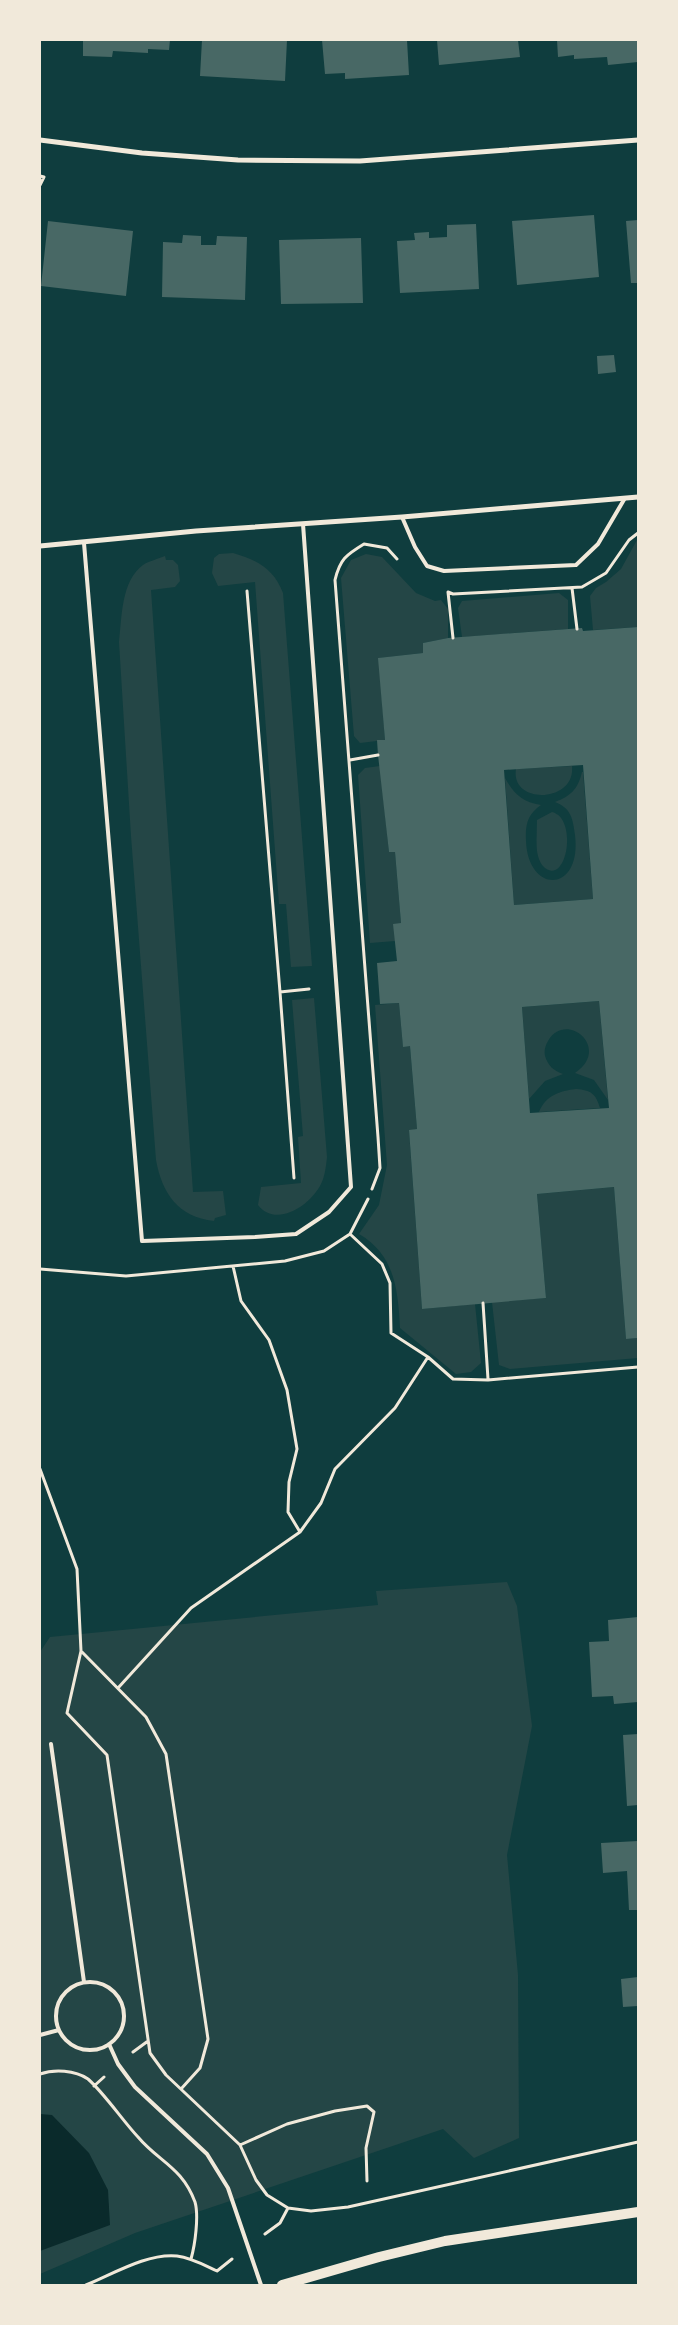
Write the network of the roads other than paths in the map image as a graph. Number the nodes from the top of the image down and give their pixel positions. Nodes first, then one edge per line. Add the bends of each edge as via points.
1 (40, 140) edge
2 (638, 140) edge
3 (638, 496) edge
4 (625, 498) junction
5 (402, 517) junction
6 (304, 524) junction
7 (84, 543) junction
8 (40, 546) edge
9 (51, 1744) dead end
10 (84, 1982) junction
11 (59, 2030) junction
12 (40, 2035) edge
13 (109, 2044) junction
14 (638, 2212) edge
15 (261, 2285) edge
16 (282, 2285) edge

1 - 2 street via 142,153 238,160 360,161
3 - 4 street
4 - 5 street
4 - 5 lane via 598,544 576,565 444,571 427,566
5 - 6 street
6 - 7 street
6 - 7 lane via 351,1187 329,1212 296,1234 142,1241
7 - 8 street
9 - 10 lane
10 - 11 lane via 68,1989 60,1998 56,2010
10 - 13 lane via 108,1987 122,2005 123,2025
11 - 12 lane
11 - 13 lane via 72,2046 83,2050 99,2050
13 - 15 lane via 118,2064 135,2087 206,2154 228,2188
14 - 16 main road via 445,2241

